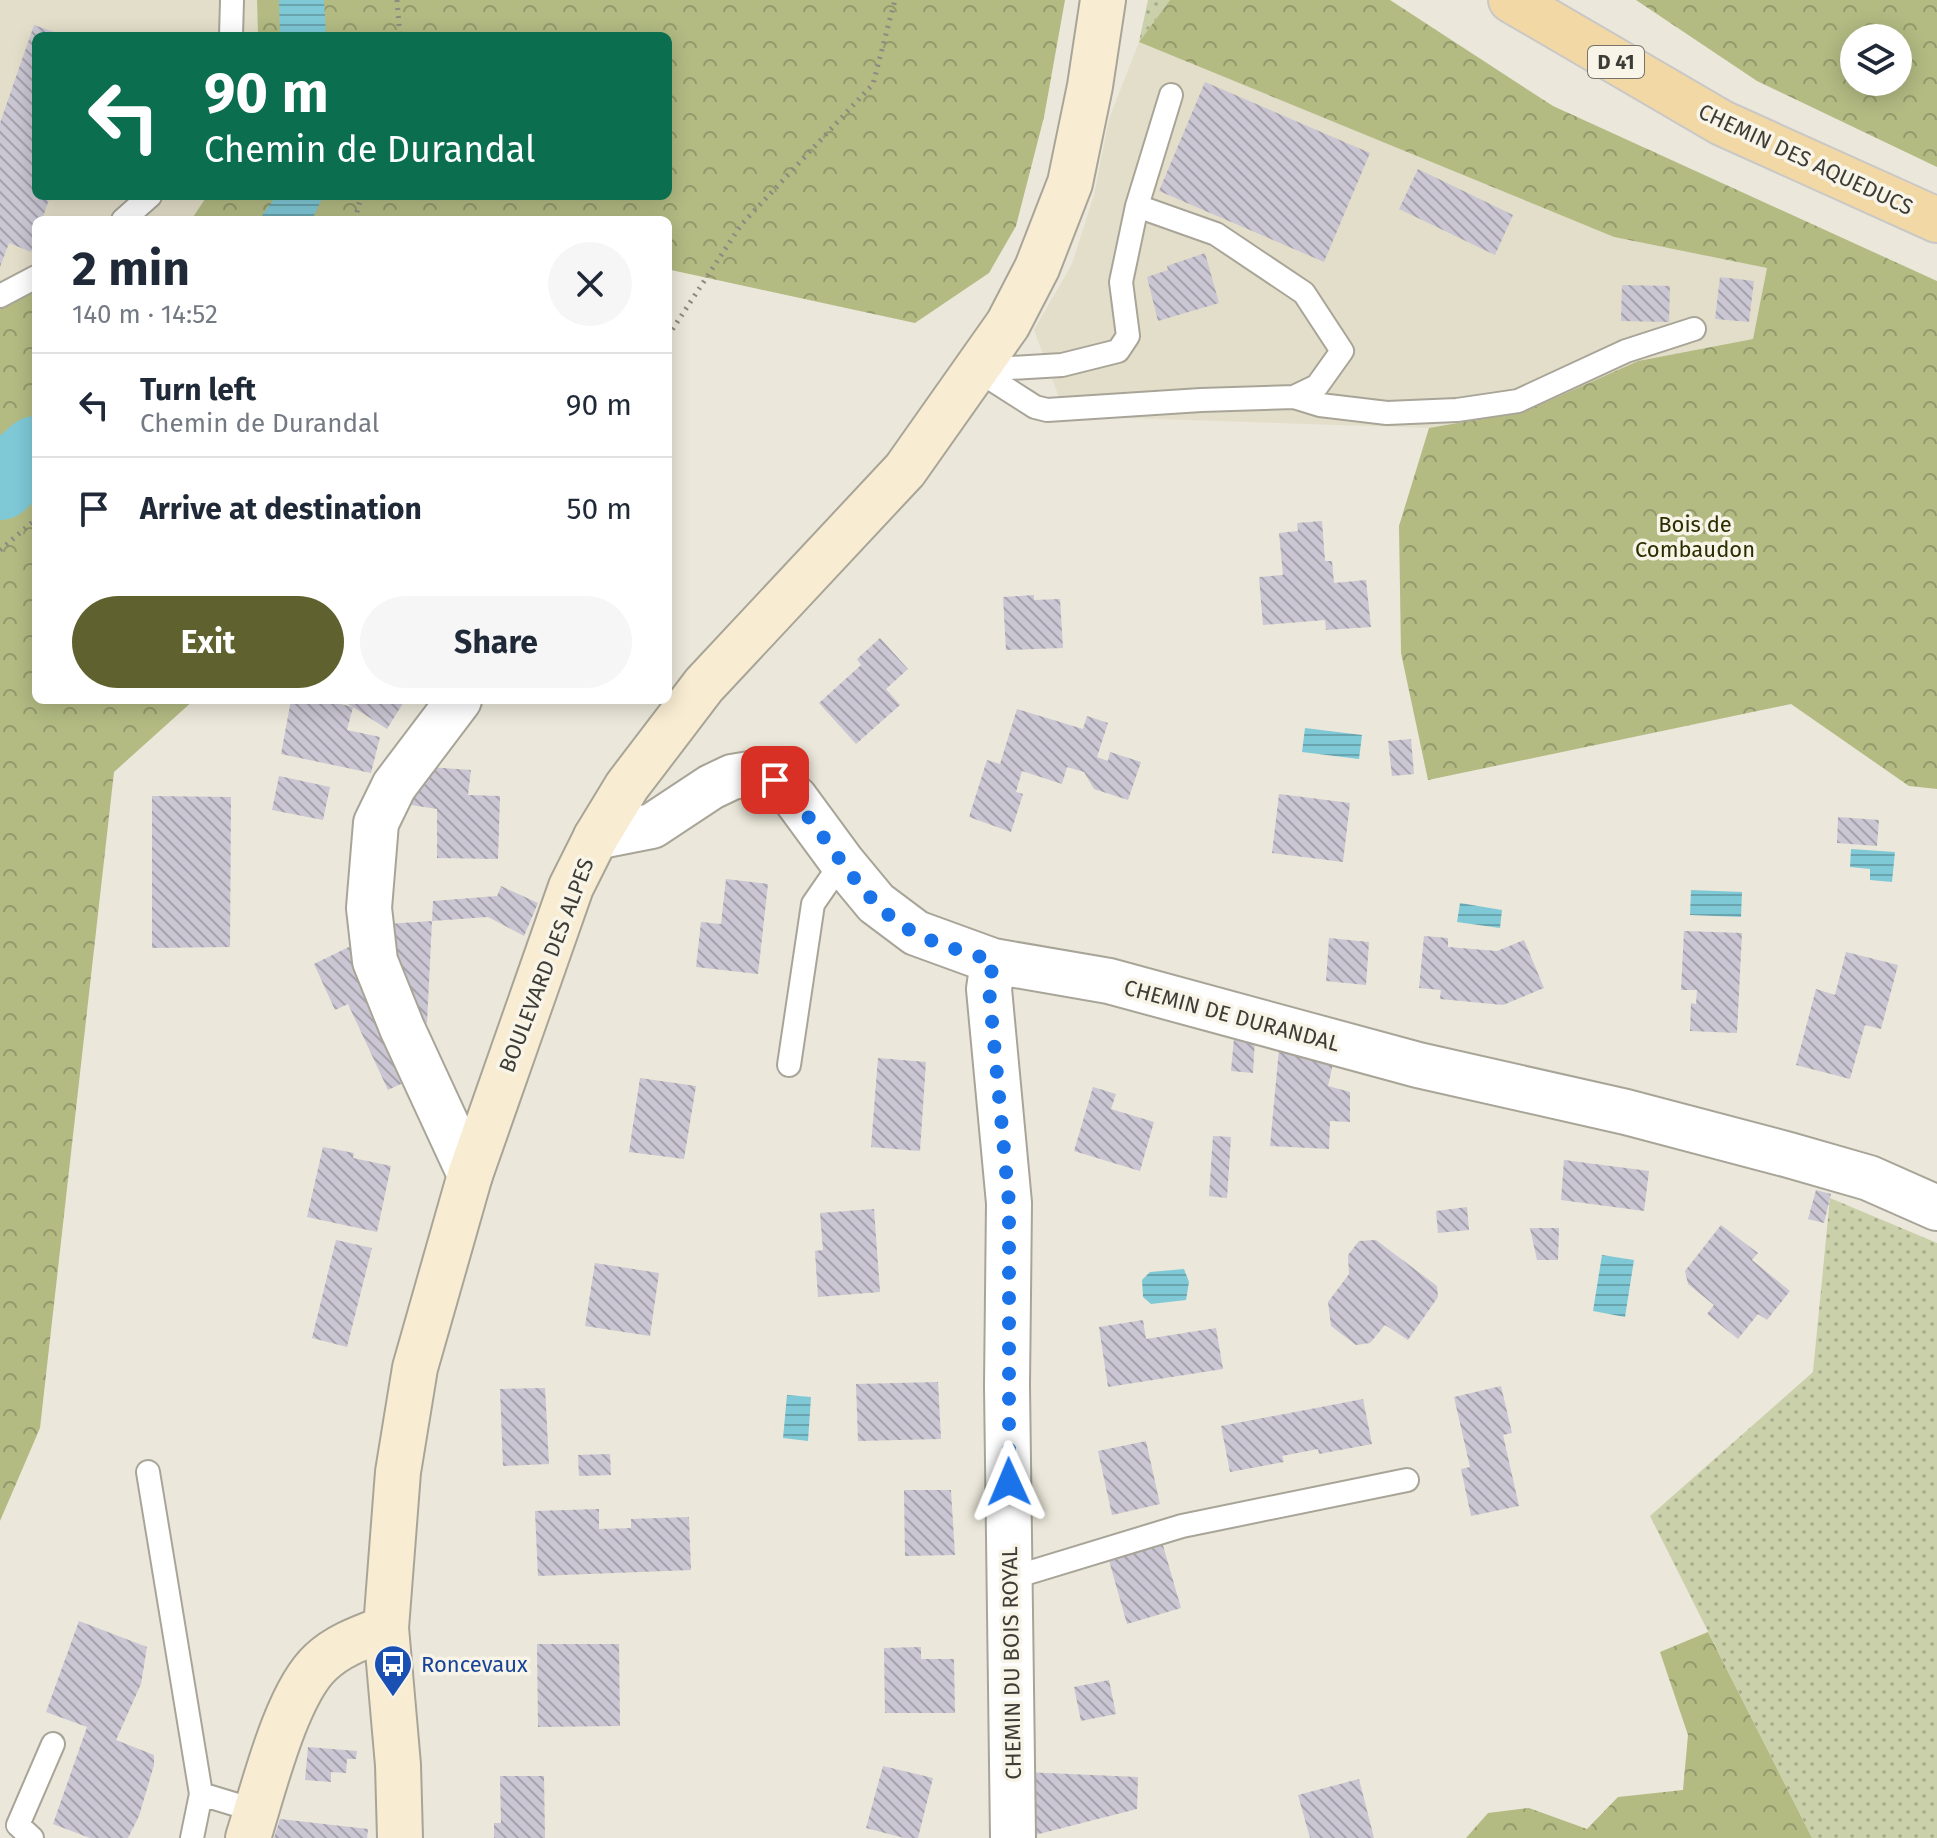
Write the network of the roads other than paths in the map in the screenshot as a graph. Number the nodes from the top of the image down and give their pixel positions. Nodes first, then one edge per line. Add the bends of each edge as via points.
1 (232, 0) edge
2 (1103, 0) edge
3 (1511, 0) edge
4 (231, 32) edge
5 (1171, 95) dead end
6 (146, 200) edge
7 (1137, 206) junction
8 (128, 216) edge
9 (1937, 220) edge
10 (32, 279) edge
11 (0, 296) edge
12 (1694, 329) dead end
13 (977, 370) junction
14 (1294, 397) junction
15 (456, 704) edge
16 (596, 837) junction
17 (842, 862) junction
18 (993, 961) junction
19 (789, 1065) dead end
20 (470, 1175) junction
21 (1937, 1208) edge
22 (148, 1472) dead end
23 (1407, 1480) dead end
24 (1011, 1578) junction
25 (386, 1628) junction
26 (53, 1744) dead end
27 (201, 1794) junction
28 (253, 1824) edge
29 (32, 1838) edge
30 (192, 1838) edge
31 (400, 1838) edge
32 (1013, 1838) edge

1 - 4 lane
2 - 13 street, BOULEVARD DES ALPES via 1070,183 1037,268
3 - 9 main road, CHEMIN DES AQUEDUCS / D 41 via 1722,123
5 - 7 lane
6 - 8 lane
7 - 13 lane via 1121,282 1128,336 1118,351 1062,365
7 - 14 lane via 1216,234 1304,293 1342,351 1317,386
10 - 11 lane
12 - 14 lane via 1626,351 1518,401 1387,413
13 - 14 lane via 1047,410
13 - 16 street, BOULEVARD DES ALPES via 905,470 704,685 627,786
15 - 20 street via 394,786 376,823 369,908 375,961
16 - 17 street, CHEMIN DE DURANDAL via 652,826 711,787 756,773 775,780 795,798
16 - 20 street, BOULEVARD DES ALPES via 571,887
17 - 18 street, CHEMIN DE DURANDAL via 876,903 916,933
17 - 19 lane via 813,904
18 - 21 street, CHEMIN DE DURANDAL via 1109,981 1418,1065 1641,1116 1869,1178
18 - 24 street, CHEMIN DU BOIS ROYAL via 989,989 1009,1203
20 - 25 street, BOULEVARD DES ALPES via 415,1368 398,1472
22 - 27 lane
23 - 24 lane via 1182,1526
24 - 32 street, CHEMIN DU BOIS ROYAL
25 - 28 street via 341,1647 306,1677
25 - 31 street, BOULEVARD DES ALPES
26 - 29 lane via 18,1825
27 - 28 lane
27 - 30 lane

